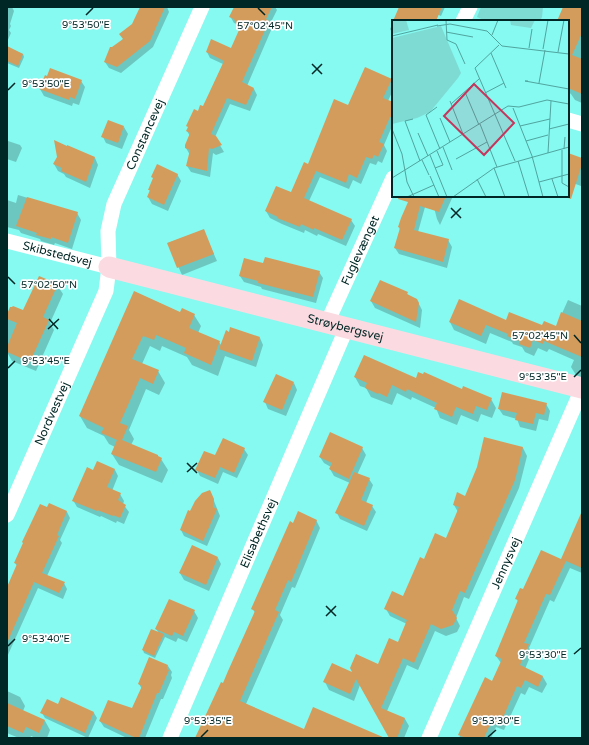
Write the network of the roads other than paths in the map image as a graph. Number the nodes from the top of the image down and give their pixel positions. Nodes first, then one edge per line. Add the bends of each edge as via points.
1 (202, 7) edge
2 (470, 7) edge
3 (464, 20) edge
4 (569, 120) edge
5 (582, 124) edge
6 (392, 181) edge
7 (7, 241) edge
8 (109, 267) junction
9 (337, 325) junction
10 (582, 388) edge
11 (7, 515) edge
12 (170, 738) edge
13 (429, 738) edge

1 - 8 street, Constancevej via 114,204 108,232
2 - 3 street
4 - 5 street
6 - 9 street, Fuglevænget
7 - 8 street, Skibstedsvej
8 - 9 street, Strøybergsvej
8 - 11 street, Nordvestvej via 106,291
9 - 10 street, Strøybergsvej
9 - 12 street, Elisabethsvej
10 - 13 street, Jennysvej

